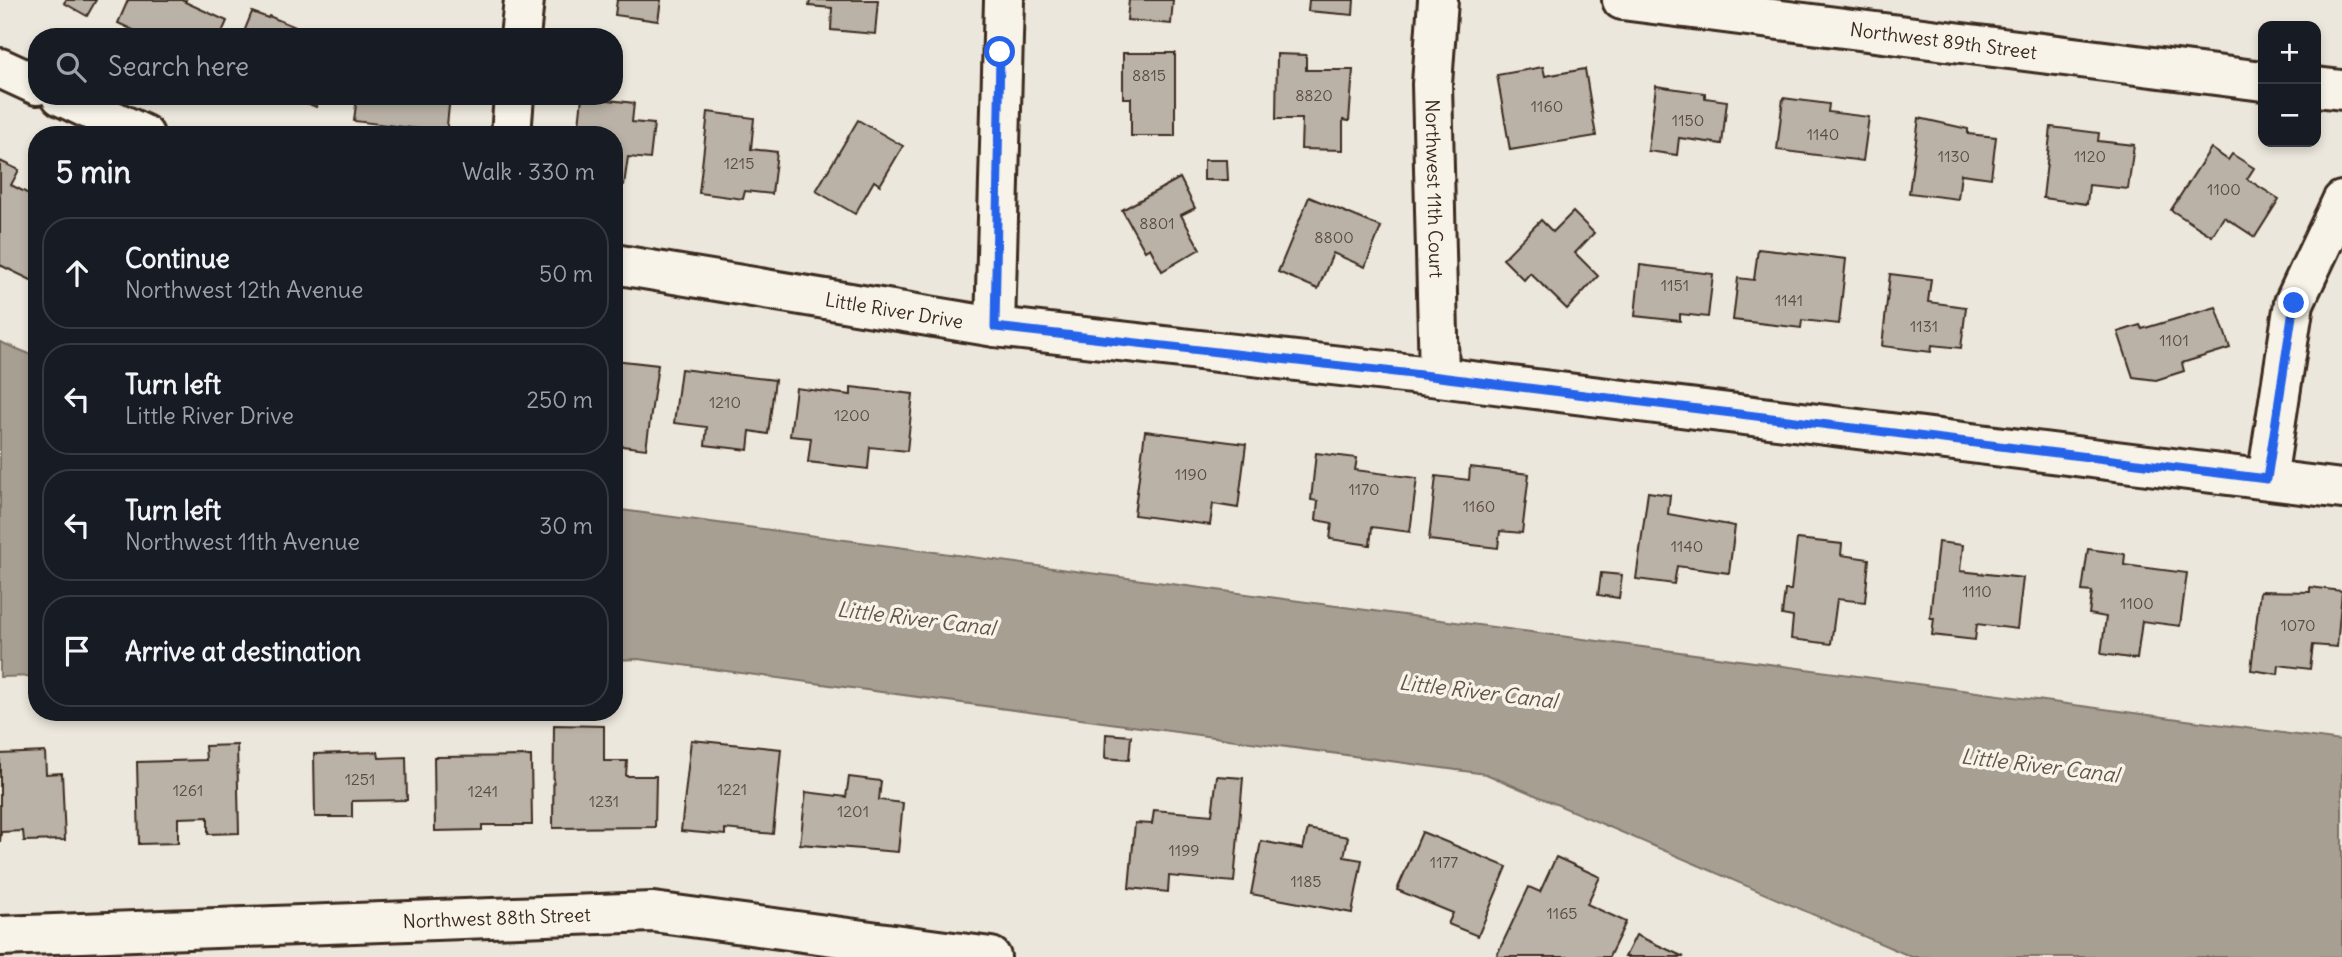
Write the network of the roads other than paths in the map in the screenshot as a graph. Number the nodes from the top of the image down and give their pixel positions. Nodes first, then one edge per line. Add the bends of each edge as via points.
1 (524, 0) edge
2 (1004, 0) edge
3 (1438, 0) edge
4 (1622, 0) edge
5 (521, 28) edge
6 (0, 68) edge
7 (2258, 79) edge
8 (28, 81) edge
9 (2321, 88) edge
10 (2342, 90) edge
11 (80, 105) edge
12 (513, 105) edge
13 (125, 126) edge
14 (512, 126) edge
15 (2342, 201) edge
16 (623, 265) edge
17 (995, 327) junction
18 (1439, 377) junction
19 (2267, 479) junction
20 (2342, 489) edge
21 (0, 936) edge
22 (991, 957) edge

1 - 5 street
2 - 17 street
3 - 18 street, Northwest 11th Court via 1432,84
4 - 7 street, Northwest 89th Street
6 - 8 street
9 - 10 street
11 - 13 street
12 - 14 street
15 - 19 street via 2294,303
16 - 17 street, Little River Drive
17 - 18 street, Little River Drive
18 - 19 street, Little River Drive
19 - 20 street, Little River Drive
21 - 22 street, Northwest 88th Street via 653,912

